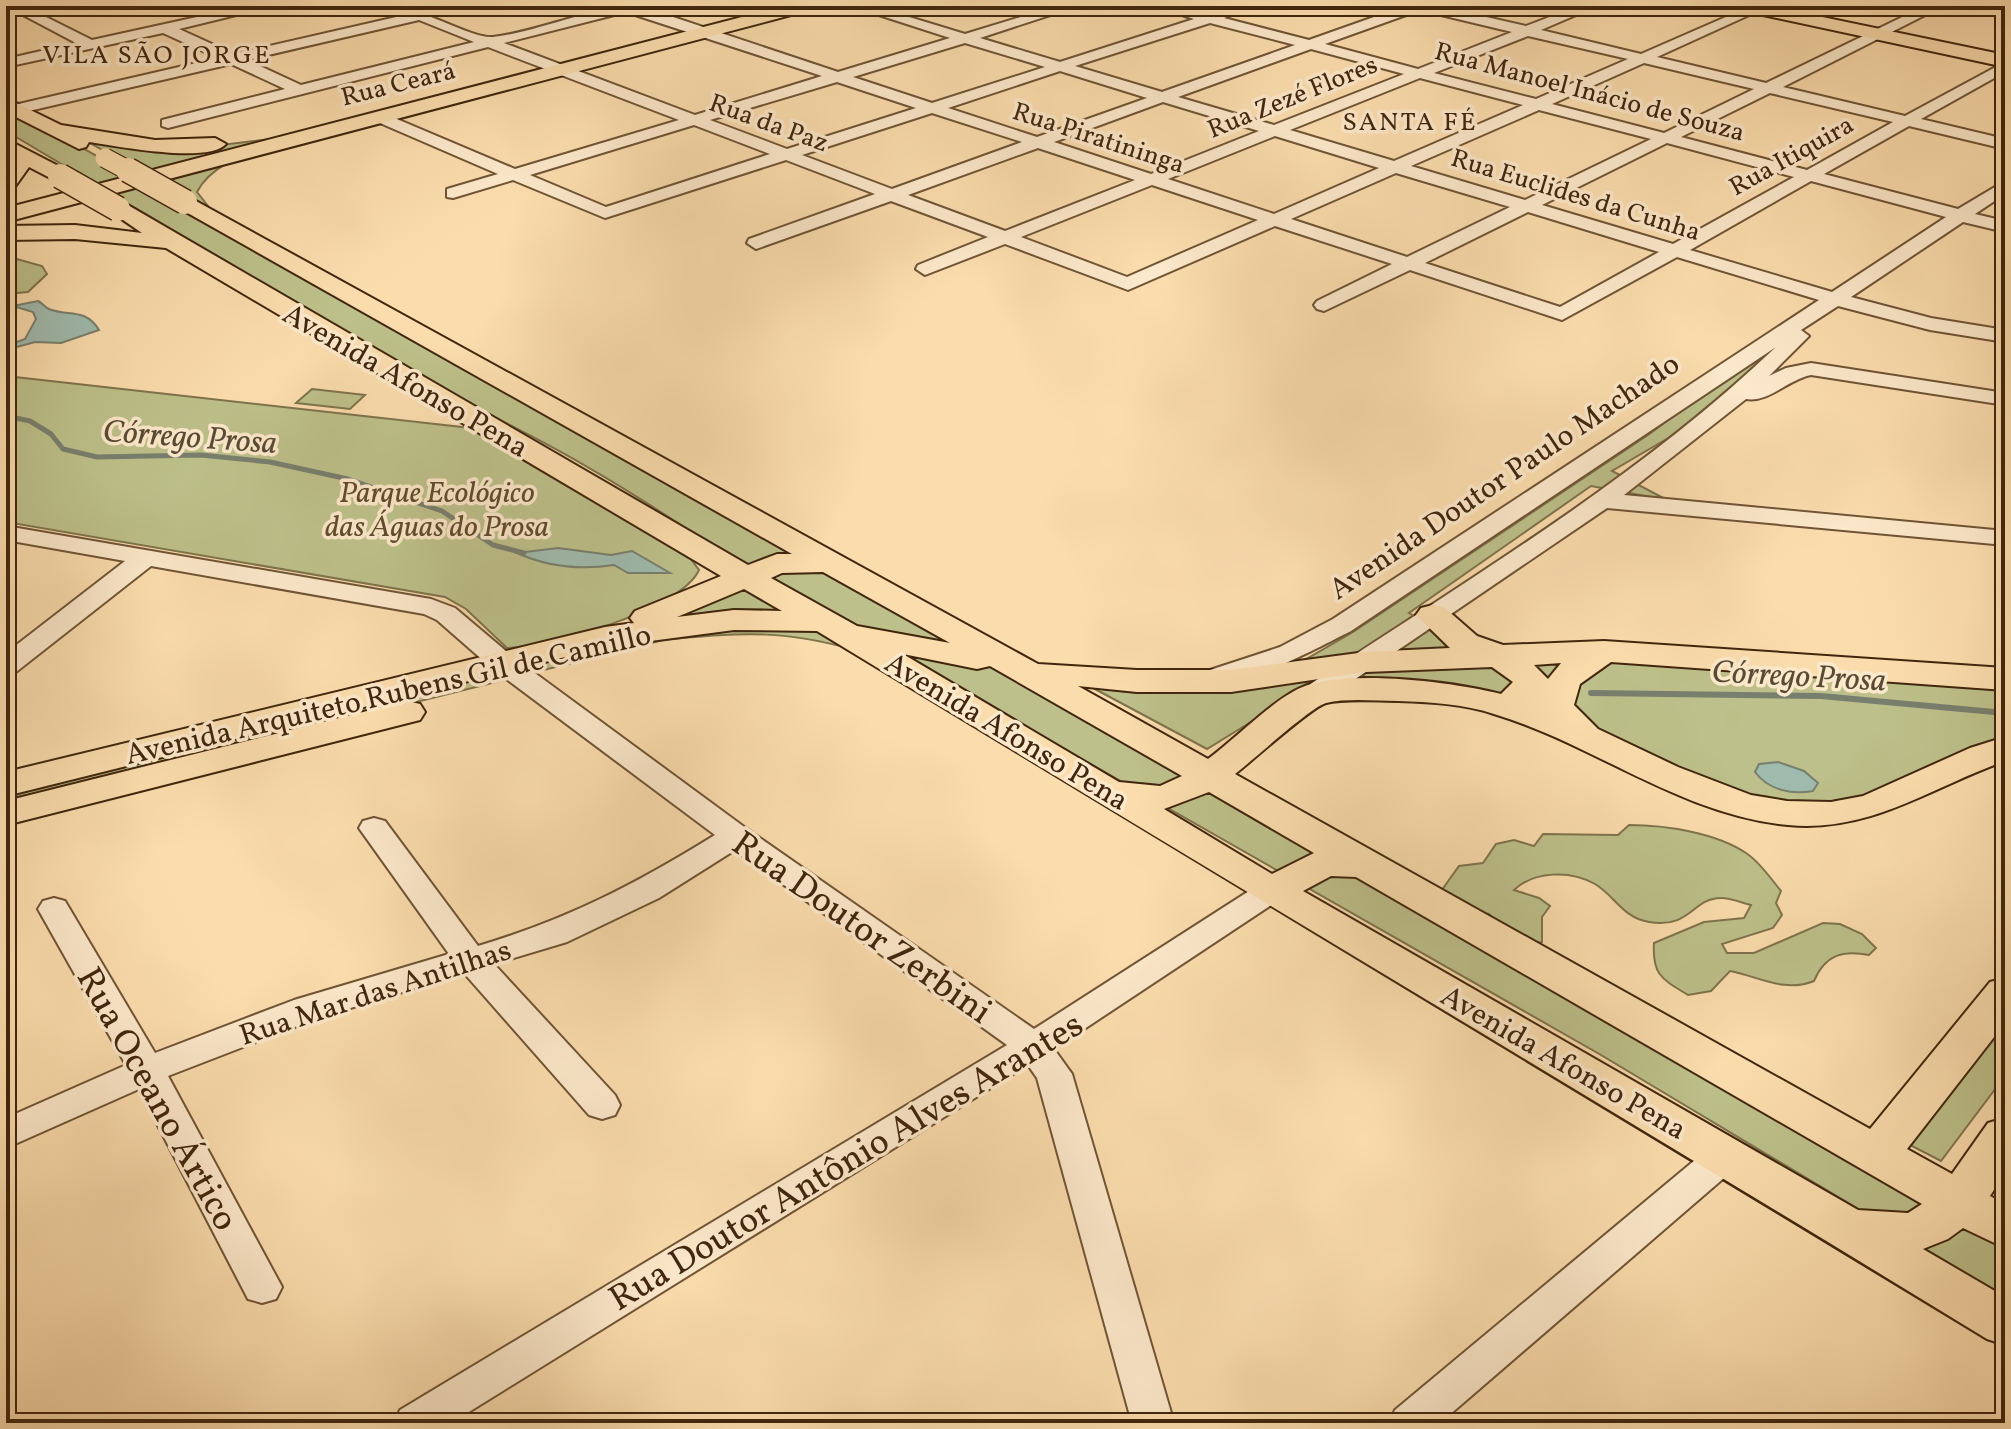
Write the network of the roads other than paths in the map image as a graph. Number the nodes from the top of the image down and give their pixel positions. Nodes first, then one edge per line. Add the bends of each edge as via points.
1 (13, 6) edge
2 (215, 6) edge
3 (266, 6) edge
4 (393, 6) edge
5 (804, 6) edge
6 (858, 6) edge
7 (1071, 6) edge
8 (1162, 6) edge
9 (1248, 6) edge
10 (1420, 6) edge
11 (1590, 6) edge
12 (1780, 6) edge
13 (1936, 6) edge
14 (627, 7) edge
15 (1754, 7) edge
16 (233, 13) junction
17 (420, 16) junction
18 (1208, 18) junction
19 (164, 28) junction
20 (1527, 31) junction
21 (1882, 32) junction
22 (699, 33) junction
23 (964, 38) junction
24 (486, 43) junction
25 (89, 44) junction
26 (1309, 45) junction
27 (2005, 54) edge
28 (1643, 58) junction
29 (232, 60) junction
30 (6, 63) edge
31 (2005, 64) edge
32 (1058, 68) junction
33 (560, 70) junction
34 (1419, 74) junction
35 (835, 78) junction
36 (1770, 88) junction
37 (297, 89) junction
38 (1160, 98) junction
39 (1535, 104) junction
40 (11, 106) edge
41 (928, 108) junction
42 (379, 117) junction
43 (689, 120) junction
44 (1907, 120) junction
45 (168, 123) dead end
46 (58, 131) junction
47 (320, 132) junction
48 (1273, 132) junction
49 (1663, 138) junction
50 (1034, 143) junction
51 (2005, 144) edge
52 (269, 145) junction
53 (14, 150) edge
54 (785, 155) junction
55 (1395, 166) junction
56 (510, 173) junction
57 (1808, 176) junction
58 (1149, 181) junction
59 (6, 183) edge
60 (2005, 186) edge
61 (453, 193) dead end
62 (890, 195) junction
63 (1524, 205) junction
64 (6, 215) edge
65 (1960, 215) junction
66 (1271, 220) junction
67 (2005, 227) edge
68 (232, 228) junction
69 (6, 233) edge
70 (1008, 238) junction
71 (756, 243) dead end
72 (183, 247) junction
73 (1675, 251) junction
74 (1406, 265) junction
75 (925, 269) dead end
76 (1836, 298) junction
77 (1324, 305) dead end
78 (1562, 314) joint
79 (2005, 336) edge
80 (2005, 399) edge
81 (1720, 412) junction
82 (1643, 424) junction
83 (1680, 442) junction
84 (1630, 477) junction
85 (1602, 500) junction
86 (623, 507) junction
87 (1701, 508) junction
88 (734, 510) junction
89 (6, 533) edge
90 (2005, 538) edge
91 (698, 551) junction
92 (146, 557) junction
93 (826, 562) junction
94 (1417, 576) junction
95 (744, 577) junction
96 (1443, 608) junction
97 (667, 609) junction
98 (829, 624) junction
99 (605, 637) junction
100 (1604, 651) junction
101 (1500, 656) junction
102 (1366, 662) junction
103 (894, 663) junction
104 (6, 666) edge
105 (1023, 670) junction
106 (516, 672) junction
107 (2005, 679) edge
108 (1199, 681) junction
109 (1316, 693) junction
110 (1508, 706) junction
111 (1592, 741) junction
112 (2005, 748) edge
113 (1207, 775) junction
114 (6, 784) edge
115 (1109, 792) junction
116 (6, 813) edge
117 (374, 828) dead end
118 (736, 836) junction
119 (1365, 864) junction
120 (1271, 891) junction
121 (54, 909) dead end
122 (471, 960) junction
123 (2005, 993) edge
124 (1033, 1046) junction
125 (147, 1070) junction
126 (602, 1105) dead end
127 (6, 1134) edge
128 (2005, 1136) edge
129 (1726, 1155) junction
130 (1875, 1156) junction
131 (1958, 1201) junction
132 (1829, 1218) junction
133 (2005, 1228) edge
134 (262, 1287) dead end
135 (2005, 1323) edge
136 (415, 1423) edge
137 (1153, 1423) edge
138 (1410, 1423) edge

1 - 25 street
2 - 16 street
3 - 16 street
4 - 17 street, Rua da Paz
5 - 22 main road, Rua Ceará
6 - 23 street, Rua Euclides da Cunha
7 - 23 street
8 - 18 street, Rua Manoel Inácio de Souza
9 - 18 street
10 - 20 street
10 - 26 street
11 - 20 street, Rua Zezé Flores
12 - 21 main road
13 - 21 street
14 - 22 street, Rua Piratininga
14 - 24 street
15 - 21 main road
15 - 28 street
16 - 19 street
17 - 24 street, Rua da Paz
17 - 29 street
18 - 26 street, Rua Manoel Inácio de Souza
18 - 32 street
19 - 25 street
19 - 29 street
20 - 28 street
20 - 34 street, Rua Zezé Flores
21 - 27 main road
21 - 31 main road
21 - 36 street
22 - 33 main road, Rua Ceará
22 - 35 street, Rua Piratininga
23 - 32 street, Rua Euclides da Cunha
23 - 35 street
24 - 33 street, Rua da Paz
24 - 37 street
25 - 30 street
26 - 34 street, Rua Manoel Inácio de Souza
26 - 38 street
28 - 36 street
28 - 39 street
29 - 37 street
29 - 40 street
31 - 44 street, Rua Itiquira
32 - 38 street, Rua Euclides da Cunha
32 - 41 street
33 - 42 main road, Rua Ceará
33 - 43 street, Rua da Paz
34 - 39 street, Rua Manoel Inácio de Souza
34 - 48 street, Rua Zezé Flores
35 - 41 street, Rua Piratininga
35 - 43 street
36 - 44 street
36 - 49 street
37 - 45 street
38 - 48 street, Rua Euclides da Cunha
38 - 50 street
39 - 49 street, Rua Manoel Inácio de Souza
39 - 55 street
40 - 46 main road, Avenida Afonso Pena
41 - 50 street, Rua Piratininga
41 - 54 street
42 - 47 main road, Rua Ceará
42 - 56 street
43 - 54 street, Rua da Paz
43 - 56 street
44 - 51 street
44 - 57 street, Rua Itiquira
46 - 47 main road via 155,146
46 - 68 main road, Avenida Afonso Pena, bridge
47 - 52 main road, Rua Ceará
48 - 55 street, Rua Euclides da Cunha
48 - 58 street, Rua Zezé Flores
49 - 57 street, Rua Manoel Inácio de Souza
49 - 63 street
50 - 58 street, Rua Piratininga
50 - 62 street
52 - 64 main road, Rua Ceará
52 - 68 main road via 232,164 208,186 211,205
53 - 59 main road via 17,170
53 - 72 main road, Avenida Afonso Pena, bridge
54 - 56 street via 603,213
54 - 62 street, Rua da Paz
55 - 63 street, Rua Euclides da Cunha
55 - 66 street
56 - 61 street
57 - 65 street, Rua Manoel Inácio de Souza
57 - 73 street, Rua Itiquira
58 - 66 street, Rua Piratininga
58 - 70 street, Rua Zezé Flores
60 - 65 street
62 - 70 street, Rua da Paz
62 - 71 street
63 - 73 street, Rua Euclides da Cunha
63 - 74 street
65 - 67 street, Rua Manoel Inácio de Souza
65 - 76 street
66 - 70 street, Rua da Paz via 1128,284
66 - 74 street, Rua Piratininga
68 - 88 main road, Avenida Afonso Pena
69 - 72 main road via 107,235
70 - 75 street, Rua Zezé Flores
72 - 86 main road, Avenida Afonso Pena
73 - 76 street, Rua Euclides da Cunha
73 - 78 street, Rua Itiquira
74 - 77 street
74 - 78 street, Rua Piratininga
76 - 79 street, Rua Euclides da Cunha via 1930,324
76 - 81 street
76 - 82 street, Avenida Doutor Paulo Machado
80 - 81 street via 1811,369 1793,372
81 - 83 street
82 - 83 street via 1671,433
82 - 94 street, Avenida Doutor Paulo Machado
83 - 84 street
84 - 85 street
84 - 87 street
85 - 87 street
85 - 96 street
86 - 88 main road via 684,524 718,519
86 - 91 main road, Avenida Afonso Pena
87 - 90 street
88 - 93 main road, Avenida Afonso Pena
89 - 92 street, Rua Doutor Zerbini
91 - 95 main road, Avenida Afonso Pena
91 - 97 main road via 703,585
92 - 104 street
92 - 106 street, Rua Doutor Zerbini via 431,607
93 - 95 main road via 786,561
93 - 105 main road, Avenida Afonso Pena
94 - 96 street
94 - 108 street, Avenida Doutor Paulo Machado via 1289,653
95 - 97 main road
95 - 98 main road, Avenida Afonso Pena
96 - 101 main road via 1465,643
96 - 102 street
97 - 99 main road
98 - 99 main road, Avenida Arquiteto Rubens Gil de Camillo via 768,618
98 - 103 main road, Avenida Afonso Pena
98 - 105 main road, Avenida Arquiteto Rubens Gil de Camillo
99 - 106 main road, Avenida Arquiteto Rubens Gil de Camillo
100 - 101 main road, Avenida Arquiteto Rubens Gil de Camillo
100 - 107 main road, Avenida Arquiteto Rubens Gil de Camillo
100 - 111 main road via 1570,671 1557,695 1556,707
101 - 102 main road, Avenida Arquiteto Rubens Gil de Camillo
101 - 110 main road via 1524,670 1532,687
102 - 108 main road, Avenida Arquiteto Rubens Gil de Camillo
102 - 109 street
103 - 106 main road, Avenida Arquiteto Rubens Gil de Camillo via 749,639 684,644
103 - 115 main road, Avenida Afonso Pena
105 - 108 main road, Avenida Arquiteto Rubens Gil de Camillo via 1084,678
105 - 113 main road, Avenida Afonso Pena
106 - 114 main road, Avenida Arquiteto Rubens Gil de Camillo
106 - 116 main road, Avenida Arquiteto Rubens Gil de Camillo
106 - 118 street, Rua Doutor Zerbini
109 - 110 main road via 1454,695
109 - 113 main road
110 - 111 main road
111 - 112 main road via 1735,803 1831,814 1905,794
113 - 115 main road via 1171,797 1142,799
113 - 119 main road, Avenida Afonso Pena
115 - 120 main road, Avenida Afonso Pena
117 - 122 street
118 - 122 street, Rua Mar das Antilhas via 600,915
118 - 124 street, Rua Doutor Zerbini
119 - 120 main road via 1324,863
119 - 130 main road, Avenida Afonso Pena
120 - 124 street, Rua Doutor Antônio Alves Arantes
120 - 129 main road, Avenida Afonso Pena
121 - 125 street, Rua Oceano Ártico
122 - 125 street, Rua Mar das Antilhas via 306,1009
122 - 126 street
123 - 130 main road
124 - 136 street, Rua Doutor Antônio Alves Arantes
124 - 137 street, Rua Doutor Zerbini via 1054,1074
125 - 127 street, Rua Mar das Antilhas
125 - 134 street, Rua Oceano Ártico
128 - 131 main road
129 - 132 main road, Avenida Afonso Pena
129 - 138 street
130 - 131 main road, Avenida Afonso Pena
131 - 132 main road via 1952,1211 1900,1237
131 - 133 main road, Avenida Afonso Pena
132 - 135 main road, Avenida Afonso Pena

